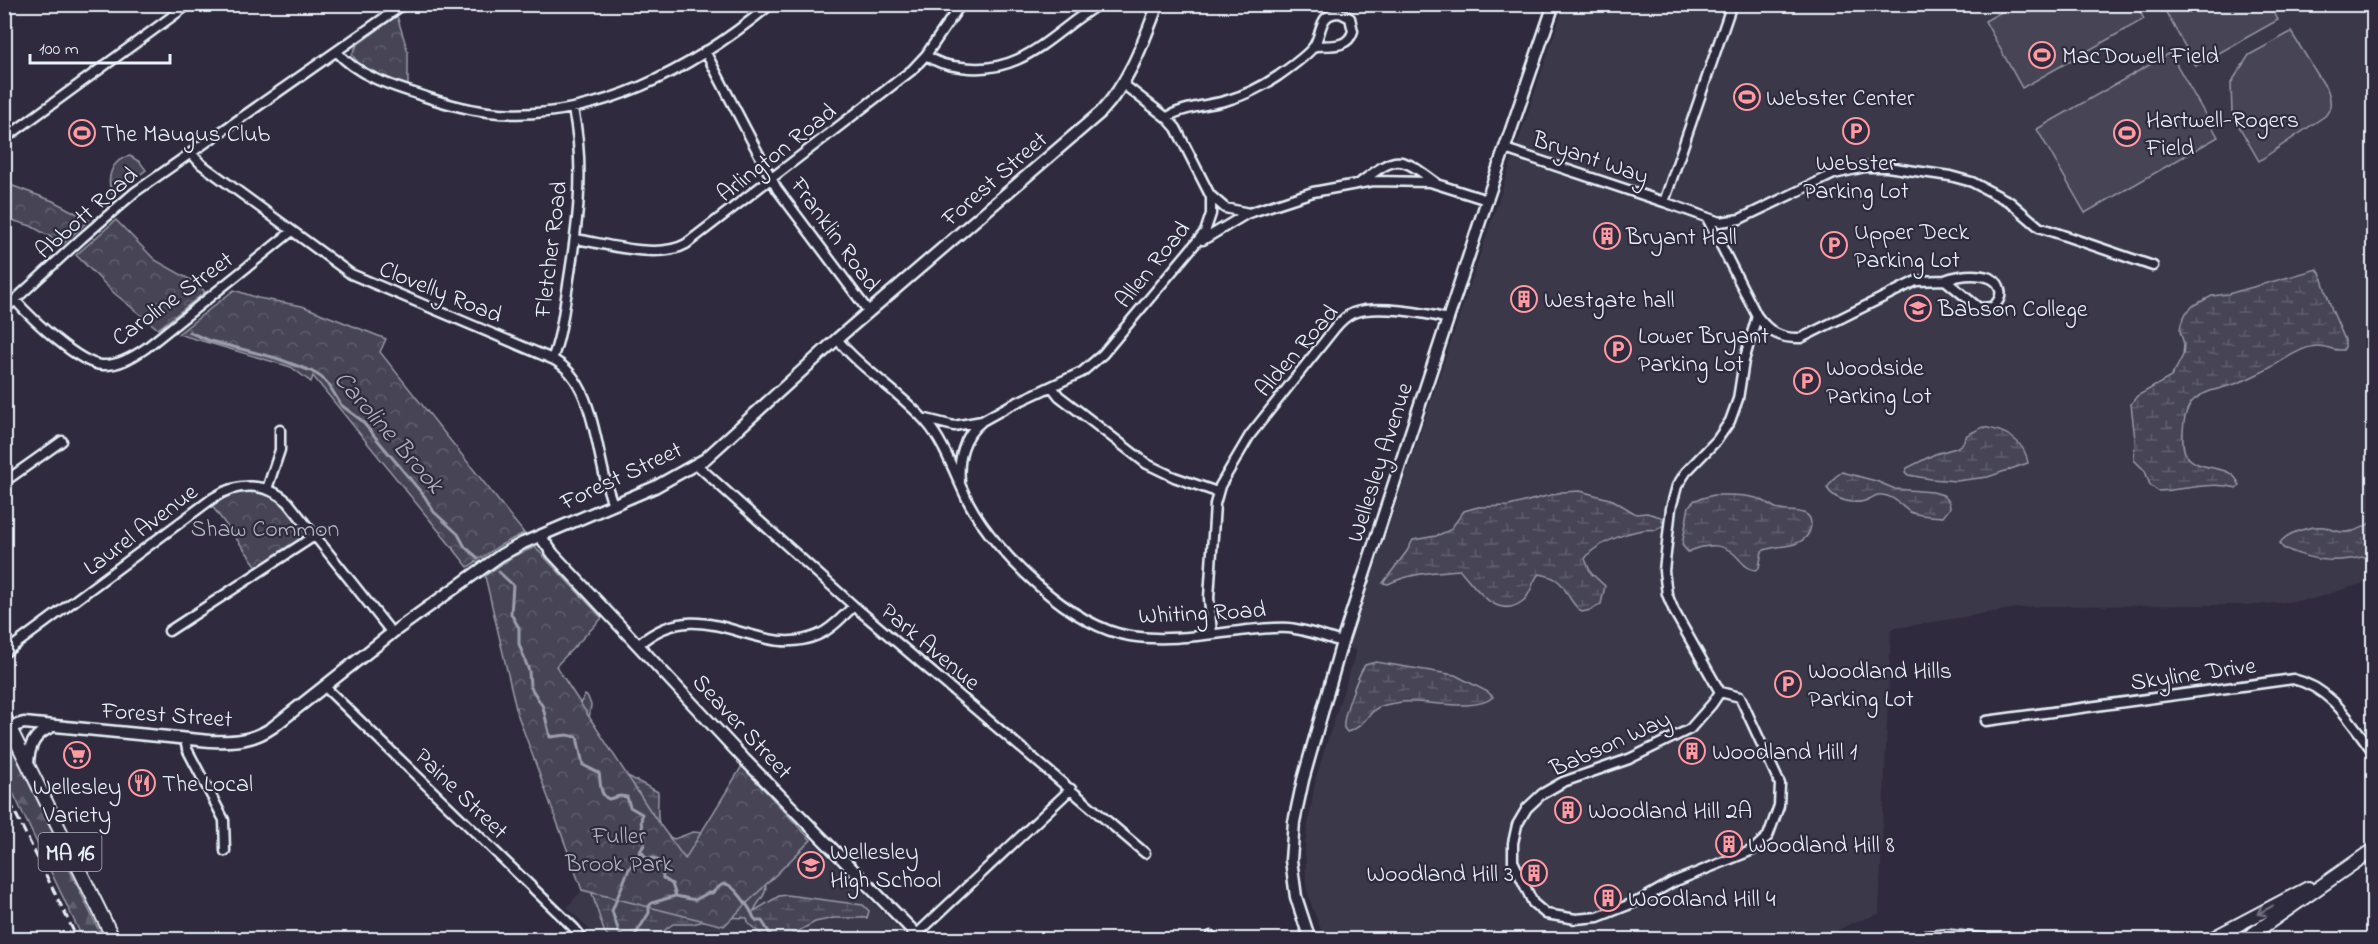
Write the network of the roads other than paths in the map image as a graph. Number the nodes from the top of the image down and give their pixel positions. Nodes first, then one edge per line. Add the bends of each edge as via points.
1 (189, 4) edge
2 (404, 4) edge
3 (771, 4) edge
4 (962, 4) edge
5 (1099, 4) edge
6 (1158, 4) edge
7 (1554, 4) edge
8 (1732, 4) edge
9 (1314, 46) junction
10 (705, 51) junction
11 (337, 52) junction
12 (926, 55) junction
13 (1123, 84) junction
14 (573, 109) junction
15 (1167, 118) junction
16 (4, 139) edge
17 (1505, 149) junction
18 (191, 153) junction
19 (771, 180) junction
20 (1361, 182) junction
21 (1437, 184) junction
22 (1210, 194) junction
23 (1487, 200) junction
24 (1664, 202) junction
25 (1249, 213) junction
26 (1707, 218) junction
27 (291, 232) junction
28 (576, 239) junction
29 (1196, 245) junction
30 (2153, 266) dead end
31 (1945, 280) junction
32 (15, 300) junction
33 (4, 310) edge
34 (869, 312) junction
35 (1757, 316) junction
36 (1448, 319) junction
37 (837, 339) junction
38 (552, 359) junction
39 (1052, 387) junction
40 (922, 418) junction
41 (982, 421) junction
42 (280, 430) dead end
43 (62, 441) dead end
44 (697, 465) junction
45 (4, 482) edge
46 (960, 484) junction
47 (267, 489) junction
48 (1217, 492) junction
49 (613, 504) junction
50 (316, 535) junction
51 (540, 536) junction
52 (854, 606) junction
53 (169, 631) dead end
54 (392, 633) junction
55 (1212, 634) junction
56 (1342, 642) junction
57 (638, 645) junction
58 (4, 653) edge
59 (324, 687) junction
60 (1720, 692) junction
61 (4, 716) edge
62 (1986, 721) dead end
63 (8, 728) edge
64 (51, 728) junction
65 (185, 740) junction
66 (2373, 753) edge
67 (28, 763) junction
68 (1071, 789) junction
69 (2373, 849) edge
70 (225, 851) dead end
71 (1145, 853) dead end
72 (2336, 873) junction
73 (574, 928) junction
74 (919, 937) edge
75 (114, 939) edge
76 (574, 939) edge
77 (584, 939) edge
78 (1310, 939) edge
79 (1898, 939) edge
80 (1985, 939) edge
81 (2209, 939) edge
82 (2244, 939) edge

1 - 16 street
2 - 11 street, Abbott Road
3 - 10 street
4 - 12 street, Arlington Road
5 - 12 street via 1032,53 1002,67 957,67
6 - 13 street, Forest Street
7 - 17 street, Wellesley Avenue
8 - 24 street
9 - 9 street via 1327,16 1340,13 1350,18 1353,31 1346,43
9 - 15 street via 1280,75 1253,90 1228,100 1175,111
10 - 14 street via 637,88
10 - 19 street, Franklin Road
11 - 14 street via 380,81 460,107 516,114
11 - 18 street, Abbott Road
12 - 19 street, Arlington Road via 905,77
13 - 15 street
13 - 34 street, Forest Street via 1095,117
14 - 28 street, Fletcher Road via 580,169
15 - 22 street
17 - 23 street, Wellesley Avenue
17 - 24 street, Bryant Way
18 - 27 street, Clovelly Road
18 - 32 street, Abbott Road via 116,208
19 - 28 street, Arlington Road via 693,240 674,250 643,250
19 - 34 street, Franklin Road
20 - 21 street
20 - 21 street via 1387,163 1397,161 1411,165
20 - 25 street via 1306,194
21 - 23 street
22 - 25 street via 1225,208
22 - 29 street, Allen Road via 1210,219
23 - 36 street, Wellesley Avenue
24 - 26 street, Bryant Way
25 - 29 street
26 - 30 street, Bryant Way via 1720,222 1740,219 1834,174 1887,167 1972,182 2010,202 2039,226
26 - 35 street
27 - 32 street, Caroline Street via 146,348 117,363 98,364 84,358 46,330
27 - 38 street, Clovelly Road via 365,281
28 - 38 street, Fletcher Road
29 - 39 street, Allen Road via 1104,354 1082,372
31 - 31 street via 1978,308 1994,307 2001,295 2000,286 1989,277 1954,276
31 - 35 street via 1916,280 1801,338 1775,334
32 - 33 street, Abbott Road
34 - 37 street, Forest Street
35 - 60 street via 1730,421 1677,486 1666,550 1667,594
36 - 48 street, Alden Road via 1380,310 1348,315 1256,426
36 - 56 street, Wellesley Avenue
37 - 40 street, Whiting Road
37 - 44 street, Forest Street
38 - 49 street, Clovelly Road via 570,372 582,393
39 - 41 street, Allen Road
39 - 48 street via 1147,464
40 - 41 street, Allen Road via 947,425
40 - 46 street, Whiting Road via 935,434
41 - 46 street, Allen Road via 964,446
42 - 47 street via 280,450
43 - 45 street
44 - 49 street, Forest Street
44 - 52 street, Park Avenue
46 - 55 street, Whiting Road via 992,538 1042,588 1080,618 1130,636
47 - 50 street via 288,502
47 - 58 street, Laurel Avenue via 239,487 218,495
48 - 55 street, Alden Road via 1209,598
49 - 51 street, Forest Street
50 - 53 street
50 - 54 street
51 - 54 street, Forest Street via 493,560
51 - 57 street, Seaver Street
52 - 57 street via 828,629 809,638 765,637 695,621 664,629
52 - 68 street, Park Avenue
54 - 59 street, Forest Street
55 - 56 street, Whiting Road via 1289,628
56 - 78 street, Wellesley Avenue via 1302,780 1293,835 1293,884
57 - 74 street, Seaver Street
59 - 65 street, Forest Street via 256,737 233,742
59 - 73 street, Paine Street
60 - 60 street, Babson Way via 1690,729 1629,759 1563,782 1527,808 1513,843 1514,861 1533,903 1546,914 1576,919 1598,916 1753,850 1768,837 1779,806 1780,784 1740,697
61 - 63 main road, MA 16
62 - 66 street, Skyline Drive via 2293,679 2332,699
63 - 64 street, Forest Street via 24,723
63 - 67 main road, MA 16
64 - 65 street, Forest Street
64 - 67 street via 34,739
65 - 70 street via 224,820
67 - 75 main road, MA 16
68 - 71 street, Park Avenue
68 - 74 street
69 - 72 main road
72 -> 81 main road
72 - 82 main road
73 - 76 street
73 - 77 street, Paine Street
79 - 80 main road

